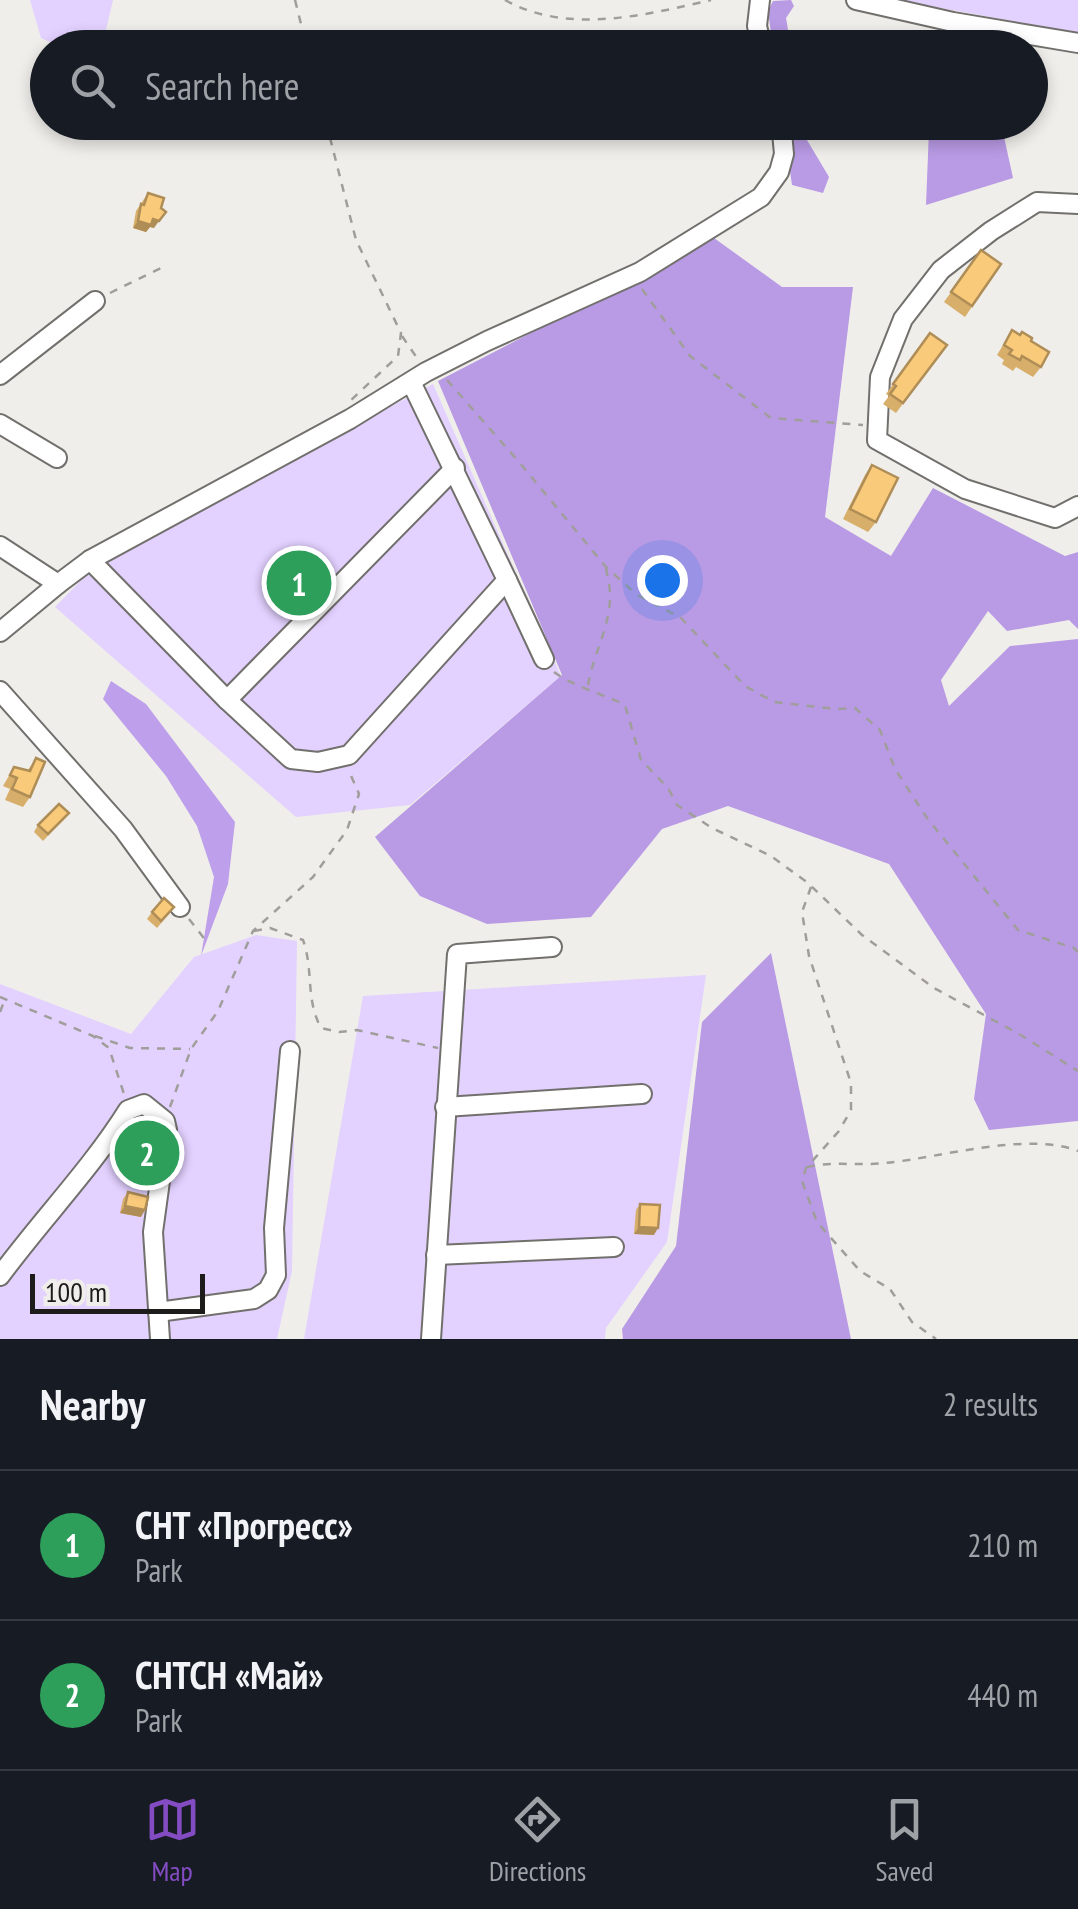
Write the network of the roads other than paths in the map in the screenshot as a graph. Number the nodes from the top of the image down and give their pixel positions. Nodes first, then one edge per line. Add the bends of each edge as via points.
1 (760, 0) edge
2 (856, 0) edge
3 (758, 30) edge
4 (1001, 30) edge
5 (1048, 38) edge
6 (1078, 43) edge
7 (783, 140) edge
8 (1078, 204) edge
9 (95, 301) road end
10 (425, 374) junction
11 (0, 375) edge
12 (0, 424) edge
13 (57, 458) dead end
14 (455, 468) junction
15 (1078, 506) edge
16 (0, 546) edge
17 (90, 560) junction
18 (507, 580) junction
19 (58, 584) junction
20 (0, 632) edge
21 (544, 659) road end
22 (0, 691) edge
23 (228, 700) junction
24 (180, 908) road end
25 (552, 947) dead end
26 (290, 1052) dead end
27 (642, 1094) dead end
28 (445, 1106) junction
29 (614, 1248) dead end
30 (436, 1255) junction
31 (0, 1276) edge
32 (158, 1312) junction
33 (160, 1339) edge
34 (431, 1339) edge

1 - 3 street
2 - 4 street
5 - 6 street
7 - 10 street via 779,172 760,197 640,272
8 - 15 street via 1037,202 941,270 903,319 880,377 876,440 966,489 1055,518
9 - 11 street
10 - 14 street
10 - 17 street
12 - 13 street
14 - 18 street
14 - 23 street
16 - 19 street
17 - 19 street
17 - 23 street
18 - 21 street
18 - 23 street via 349,755 292,759
19 - 20 street
22 - 24 street via 123,829
25 - 28 street via 457,954
26 - 32 street via 276,1275 254,1300
27 - 28 street
28 - 30 street
29 - 30 street
30 - 34 street
31 - 32 street via 102,1152 128,1110 144,1104 166,1121 167,1130 153,1232
32 - 33 street

